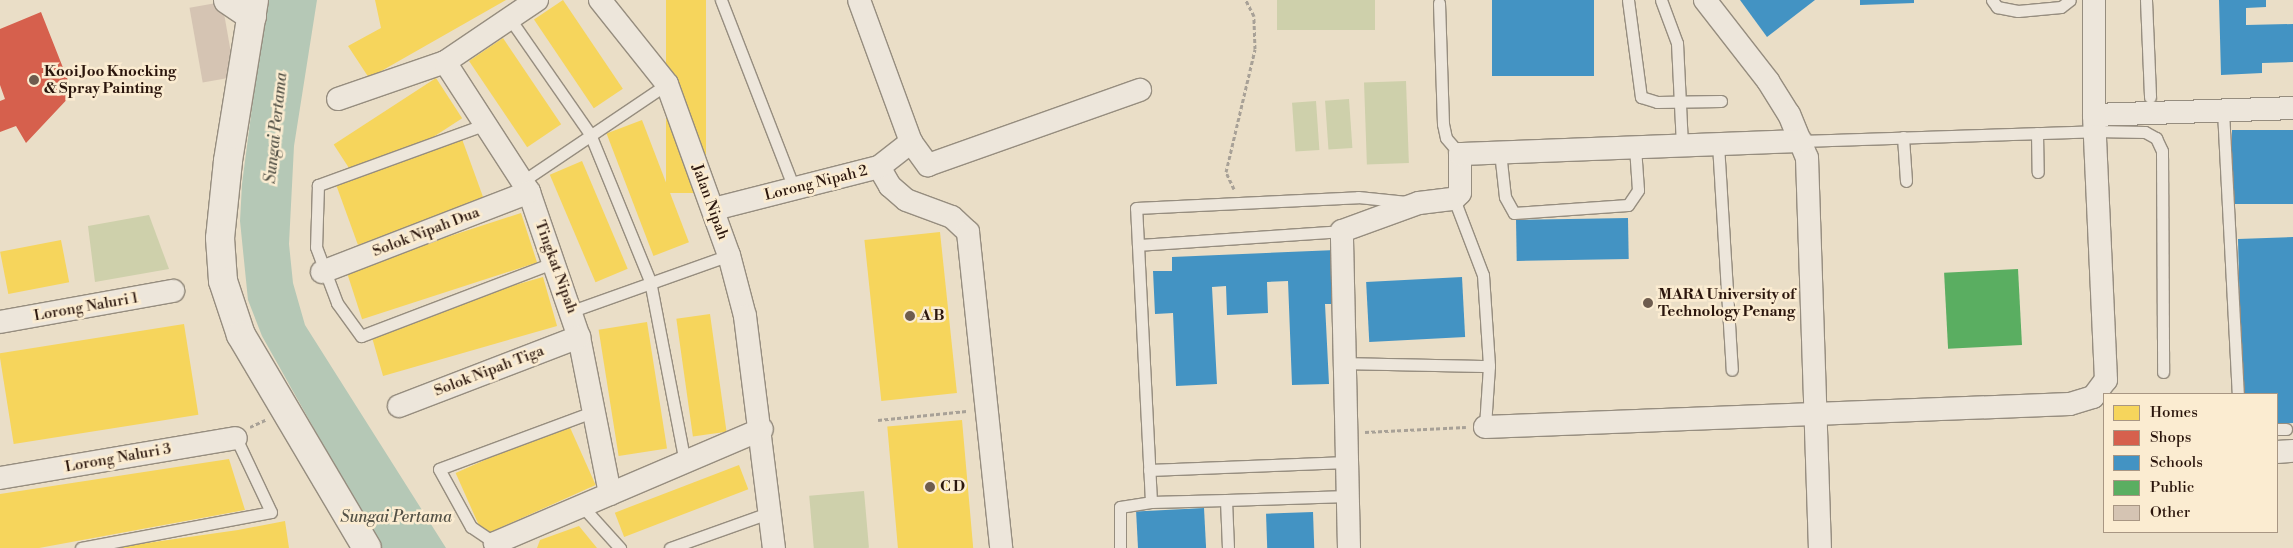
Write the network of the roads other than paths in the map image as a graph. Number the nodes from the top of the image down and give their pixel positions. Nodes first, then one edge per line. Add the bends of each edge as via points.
1 (228, 0) edge
2 (537, 0) edge
3 (600, 0) edge
4 (721, 0) edge
5 (859, 0) edge
6 (1628, 0) edge
7 (1661, 0) edge
8 (1705, 0) edge
9 (1992, 0) edge
10 (2070, 0) edge
11 (2094, 0) edge
12 (2146, 0) edge
13 (1439, 3) dead end
14 (2034, 5) edge
15 (253, 8) edge
16 (510, 19) junction
17 (445, 62) junction
18 (667, 84) junction
19 (1140, 90) dead end
20 (2150, 97) dead end
21 (338, 98) dead end
22 (1721, 101) dead end
23 (1678, 102) junction
24 (2293, 108) edge
25 (2223, 111) junction
26 (2095, 123) junction
27 (486, 124) junction
28 (2037, 133) junction
29 (590, 134) junction
30 (1903, 137) junction
31 (1801, 141) junction
32 (911, 142) junction
33 (1718, 144) junction
34 (1682, 145) junction
35 (1634, 147) junction
36 (1500, 152) junction
37 (1460, 154) junction
38 (879, 166) junction
39 (2038, 172) dead end
40 (1906, 181) dead end
41 (526, 187) junction
42 (794, 188) junction
43 (1454, 199) junction
44 (1419, 203) junction
45 (714, 209) junction
46 (1342, 231) junction
47 (1138, 245) junction
48 (729, 255) junction
49 (555, 262) junction
50 (322, 272) junction
51 (650, 281) junction
52 (173, 291) dead end
53 (572, 311) junction
54 (0, 322) edge
55 (580, 337) junction
56 (1345, 363) junction
57 (1489, 366) junction
58 (1732, 370) dead end
59 (2164, 372) dead end
60 (2238, 393) edge
61 (2098, 402) edge
62 (399, 406) dead end
63 (595, 411) junction
64 (1815, 413) junction
65 (1485, 427) joint
66 (762, 429) junction
67 (236, 438) joint
68 (2293, 451) edge
69 (2278, 452) edge
70 (685, 462) junction
71 (1347, 462) junction
72 (1149, 470) junction
73 (0, 478) edge
74 (610, 494) junction
75 (1348, 496) junction
76 (1226, 500) junction
77 (1151, 502) junction
78 (582, 506) junction
79 (771, 512) junction
80 (497, 546) edge
81 (82, 548) edge
82 (367, 548) edge
83 (620, 548) edge
84 (670, 548) edge
85 (774, 548) edge
86 (1001, 548) edge
87 (1120, 548) edge
88 (1228, 548) edge
89 (1349, 548) edge
90 (1820, 548) edge

1 - 15 street
2 - 16 street
3 - 18 street, Jalan Nipah
4 - 42 lane
5 - 32 street
6 - 23 lane via 1641,97
7 - 23 lane via 1677,43
8 - 31 street via 1768,80
9 - 14 lane via 2006,10
10 - 14 lane via 2061,7
11 - 26 street
12 - 20 lane
13 - 37 lane via 1443,124 1446,138
15 - 82 street via 228,161 220,238 223,272 241,335
16 - 17 street
16 - 29 lane
17 - 21 street
17 - 27 street, Tingkat Nipah
18 - 29 lane
18 - 45 street, Jalan Nipah
19 - 32 street via 928,164
22 - 23 lane
23 - 34 lane
24 - 25 street
25 - 26 street
25 - 60 lane
26 - 28 lane
26 - 59 lane via 2145,132 2156,138 2162,151
26 - 61 street via 2106,380
27 - 41 street, Tingkat Nipah
27 - 50 lane via 318,185 316,247
28 - 30 lane
28 - 39 lane
29 - 41 lane
29 - 51 lane
30 - 31 lane
30 - 40 lane
31 - 33 street
31 - 64 street via 1807,158
32 - 38 street, Lorong Nipah 2
33 - 34 street
33 - 58 lane
34 - 35 street
35 - 36 street
35 - 36 lane via 1638,190 1628,205 1514,213 1504,197
36 - 37 street
37 - 43 street via 1460,193
38 - 42 street, Lorong Nipah 2
38 - 86 street via 890,186 906,200 952,217 968,232
41 - 49 street, Tingkat Nipah
41 - 50 street, Solok Nipah Dua
42 - 45 street, Lorong Nipah 2
43 - 44 street
43 - 57 lane via 1483,275
44 - 46 street
44 - 47 lane via 1358,197 1239,200 1136,208
45 - 48 street, Jalan Nipah
46 - 47 lane
46 - 56 street
47 - 72 lane
48 - 51 lane
48 - 66 street, Jalan Nipah via 745,316
49 - 50 lane via 361,336 337,303
49 - 53 street, Tingkat Nipah
51 - 53 lane
51 - 70 lane
52 - 54 street, Lorong Naluri 1
53 - 55 street, Tingkat Nipah
55 - 62 street, Solok Nipah Tiga
55 - 63 street, Tingkat Nipah
56 - 57 lane
56 - 71 street
57 - 65 lane
61 - 64 street
63 - 74 street, Tingkat Nipah
63 - 80 lane via 439,469 471,527
64 - 65 street
64 - 90 street
66 - 70 street
66 - 79 street, Jalan Nipah
67 - 73 street, Lorong Naluri 3
67 - 81 lane via 271,512
68 - 69 street
70 - 74 street
71 - 72 lane
71 - 75 street
72 - 77 lane
74 - 78 street
75 - 76 lane
75 - 89 street
76 - 77 lane
76 - 88 lane
77 - 87 lane via 1120,507
78 - 80 street
78 - 83 lane
79 - 84 lane
79 - 85 street, Jalan Nipah

